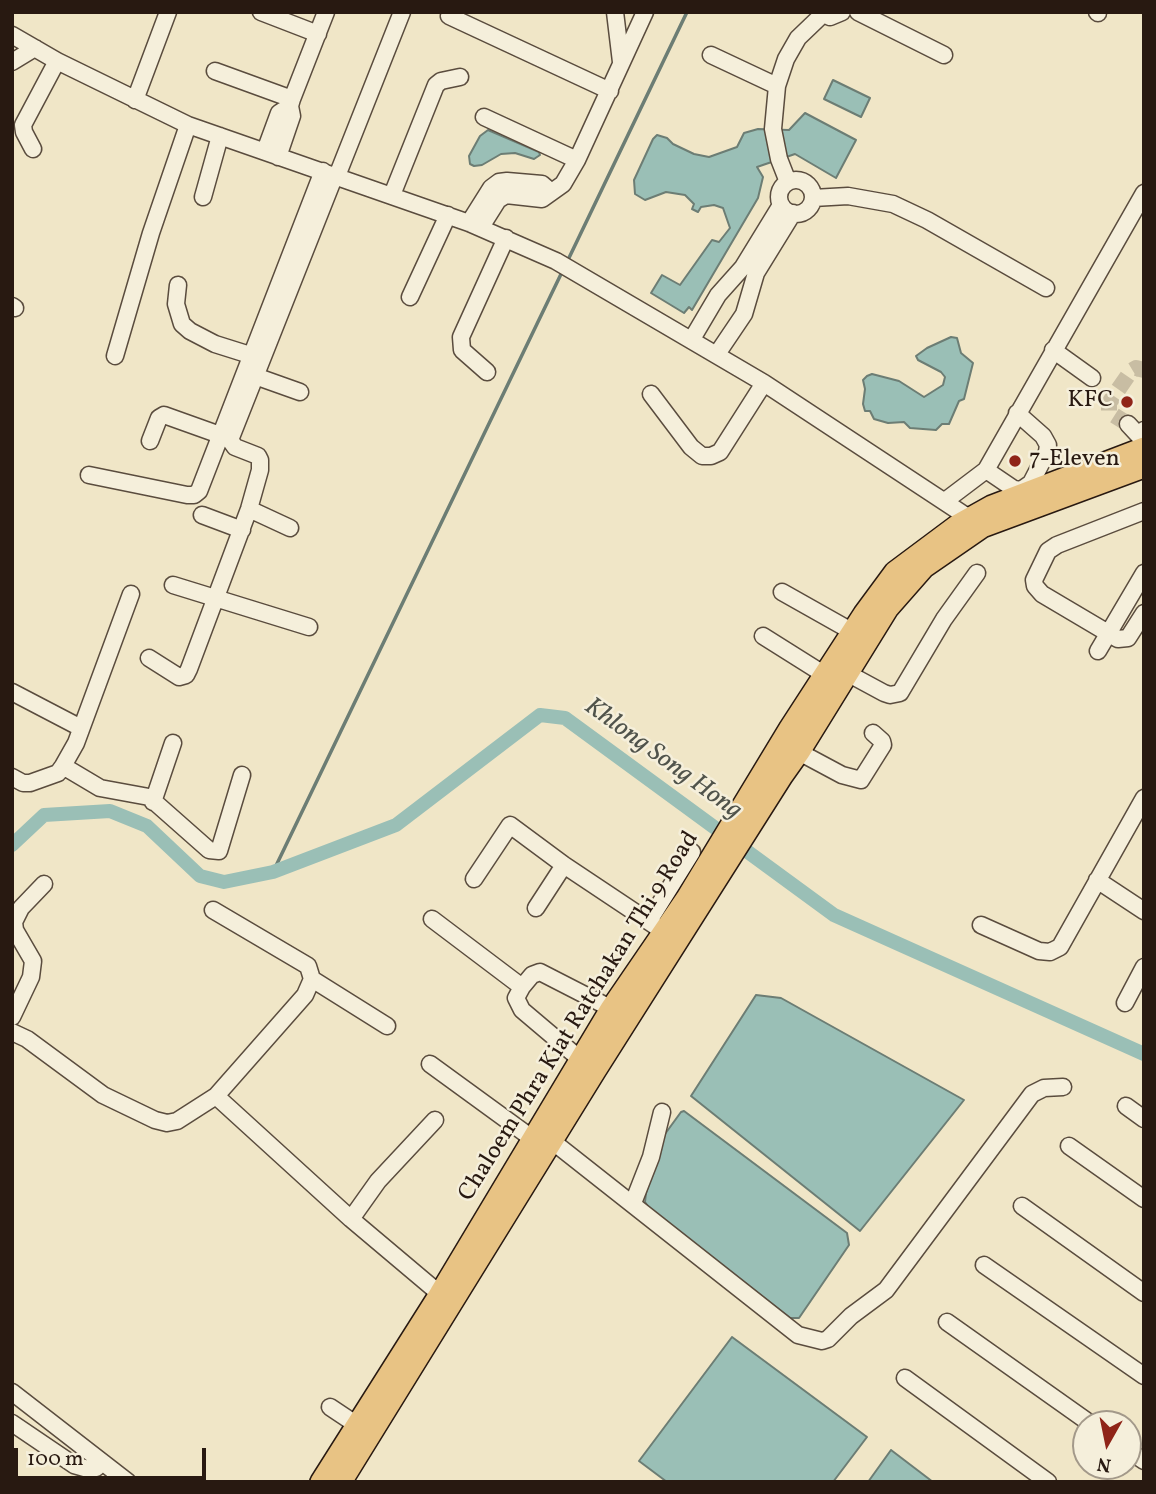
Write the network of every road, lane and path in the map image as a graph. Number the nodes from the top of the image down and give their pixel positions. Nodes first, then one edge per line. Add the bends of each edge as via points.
1 (169, 12) edge
2 (261, 12) edge
3 (326, 12) edge
4 (402, 12) edge
5 (615, 12) edge
6 (645, 12) edge
7 (842, 12) edge
8 (858, 12) edge
9 (821, 13) edge
10 (449, 16) dead end
11 (318, 34) junction
12 (12, 35) edge
13 (35, 48) junction
14 (711, 55) dead end
15 (944, 55) dead end
16 (57, 61) junction
17 (12, 62) edge
18 (621, 62) junction
19 (215, 71) dead end
20 (460, 78) dead end
21 (777, 86) junction
22 (610, 91) junction
23 (135, 100) junction
24 (291, 102) junction
25 (484, 117) dead end
26 (188, 125) junction
27 (220, 136) junction
28 (33, 149) dead end
29 (271, 154) junction
30 (577, 160) junction
31 (332, 174) junction
32 (789, 182) junction
33 (393, 195) junction
34 (203, 197) dead end
35 (813, 198) junction
36 (1142, 201) edge
37 (787, 209) junction
38 (448, 215) junction
39 (475, 225) junction
40 (506, 238) junction
41 (750, 270) junction
42 (178, 285) dead end
43 (1046, 288) dead end
44 (410, 296) dead end
45 (692, 340) junction
46 (1053, 350) junction
47 (717, 354) junction
48 (250, 355) junction
49 (115, 356) dead end
50 (486, 372) dead end
51 (255, 376) junction
52 (1092, 378) dead end
53 (764, 383) junction
54 (300, 392) dead end
55 (651, 394) dead end
56 (1017, 413) junction
57 (1128, 424) tunnel mouth
58 (220, 435) junction
59 (150, 441) dead end
60 (1142, 447) edge
61 (986, 470) junction
62 (89, 475) dead end
63 (945, 501) junction
64 (249, 509) junction
65 (1144, 511) edge
66 (202, 515) dead end
67 (975, 523) junction
68 (290, 528) dead end
69 (242, 530) junction
70 (977, 573) dead end
71 (1144, 573) edge
72 (173, 585) dead end
73 (782, 592) dead end
74 (131, 594) dead end
75 (215, 599) junction
76 (1144, 613) edge
77 (309, 627) dead end
78 (853, 632) junction
79 (1109, 633) junction
80 (763, 636) dead end
81 (1098, 651) dead end
82 (149, 658) dead end
83 (847, 673) junction
84 (825, 675) junction
85 (12, 692) edge
86 (81, 728) junction
87 (873, 733) dead end
88 (173, 743) dead end
89 (799, 752) junction
90 (64, 766) junction
91 (774, 771) junction
92 (243, 775) dead end
93 (12, 778) edge
94 (1144, 798) edge
95 (153, 802) junction
96 (692, 852) dead end
97 (564, 865) junction
98 (474, 879) dead end
99 (1097, 880) junction
100 (44, 884) dead end
101 (694, 902) junction
102 (536, 908) dead end
103 (213, 909) dead end
104 (1144, 911) edge
105 (432, 919) dead end
106 (981, 925) dead end
107 (656, 926) junction
108 (1144, 967) edge
109 (310, 973) junction
110 (522, 987) junction
111 (1125, 1003) dead end
112 (620, 1013) junction
113 (12, 1017) edge
114 (387, 1026) dead end
115 (12, 1032) edge
116 (430, 1064) dead end
117 (588, 1066) junction
118 (1063, 1087) dead end
119 (216, 1096) junction
120 (1126, 1106) dead end
121 (662, 1112) dead end
122 (1144, 1119) edge
123 (435, 1120) dead end
124 (543, 1140) junction
125 (1069, 1146) dead end
126 (1144, 1199) edge
127 (633, 1203) junction
128 (1022, 1206) dead end
129 (351, 1219) junction
130 (984, 1265) dead end
131 (1144, 1293) edge
132 (440, 1294) junction
133 (947, 1322) dead end
134 (1144, 1376) edge
135 (905, 1378) dead end
136 (12, 1392) edge
137 (330, 1407) dead end
138 (1072, 1411) edge
139 (12, 1423) edge
140 (357, 1425) junction
141 (102, 1462) junction
142 (128, 1482) edge
143 (321, 1482) edge
144 (341, 1482) edge
145 (1048, 1482) edge

1 - 23 street
2 - 11 street
3 - 11 street
4 - 31 street
5 - 18 street
6 - 18 street
7 - 9 street via 834,17
8 - 15 street
9 - 21 street via 798,38
10 - 22 street
11 - 24 street
12 - 13 street
13 - 16 street
13 - 17 street
14 - 21 street
16 - 23 street
16 - 28 street via 23,125
18 - 22 street
19 - 24 street
20 - 33 street via 436,86
21 - 32 street via 773,129
22 - 30 street
23 - 26 street
24 - 29 street via 279,113
25 - 30 street
26 - 27 street
26 - 49 street
27 - 29 street
27 - 34 street
29 - 31 street
30 - 39 street via 563,184 550,191 542,184 499,182 491,188
31 - 33 street
31 - 48 street
31 - 51 street
32 - 35 street via 806,183
32 - 37 street via 781,190
33 - 38 street
35 - 37 street via 804,212
35 - 43 street via 848,196 893,204
36 - 46 street
37 - 41 street
38 - 39 street
38 - 44 street
39 - 40 street
40 - 45 street via 556,261
40 - 50 street via 461,337 462,350
41 - 45 street via 718,295
41 - 47 street via 744,314
42 - 48 street via 176,304 182,324 215,344
45 - 47 street
46 - 52 street
46 - 56 street
47 - 53 street
48 - 58 street
51 - 54 street
51 - 64 street via 230,440 260,460
53 - 55 street via 731,437 711,456 702,456 691,447
53 - 63 street
56 - 61 street
56 - 61 street via 1048,445 1031,483 1014,489
57 - 60 street
58 - 59 street via 164,415
58 - 62 street via 194,495
60 - 67 main road, Chaloem Phra Kiat Ratchakan Thi 9 Road
61 - 63 street
63 - 67 street
64 - 68 street
64 - 69 street
65 - 79 street via 1057,545 1036,572 1035,586 1042,594
66 - 69 street
67 - 78 main road, Chaloem Phra Kiat Ratchakan Thi 9 Road via 927,546 895,572
67 - 83 main road, Chaloem Phra Kiat Ratchakan Thi 9 Road via 906,586
69 - 75 street
70 - 83 street via 900,693 884,693
71 - 79 street
72 - 75 street
73 - 78 street
74 - 86 street
75 - 77 street
75 - 82 street via 186,675 178,677
76 - 79 street via 1128,638 1118,639
78 - 84 main road, Chaloem Phra Kiat Ratchakan Thi 9 Road
79 - 81 street
80 - 84 street
83 - 89 main road, Chaloem Phra Kiat Ratchakan Thi 9 Road
84 - 91 main road, Chaloem Phra Kiat Ratchakan Thi 9 Road
85 - 86 street
86 - 90 street
87 - 89 street via 883,745 861,780
88 - 95 street
89 - 91 main road, Chaloem Phra Kiat Ratchakan Thi 9 Road
90 - 93 street via 58,773 30,783
90 - 95 street via 100,788 138,794
91 - 101 main road, Chaloem Phra Kiat Ratchakan Thi 9 Road
92 - 95 street via 219,851 209,850
94 - 99 street
96 - 107 street
97 - 98 street via 510,825
97 - 102 street
97 - 107 street
99 - 104 street
99 - 106 street via 1060,947 1050,952
100 - 113 street via 13,922 33,961 31,977
101 - 107 main road, Chaloem Phra Kiat Ratchakan Thi 9 Road
101 - 112 main road, Chaloem Phra Kiat Ratchakan Thi 9 Road
103 - 109 street
105 - 110 street
107 - 112 main road, Chaloem Phra Kiat Ratchakan Thi 9 Road
108 - 111 street
109 - 114 street
109 - 119 street via 305,995
110 - 112 street via 540,972
110 - 117 street via 516,998 522,1010
112 - 117 main road, Chaloem Phra Kiat Ratchakan Thi 9 Road
115 - 119 street via 103,1095 155,1120 177,1121
116 - 124 street
117 - 124 main road, Chaloem Phra Kiat Ratchakan Thi 9 Road
118 - 127 street via 1032,1094 886,1290 828,1339 797,1335
119 - 129 street
120 - 122 street
121 - 127 street via 652,1157
123 - 129 street via 378,1181
124 - 127 street
124 - 132 main road, Chaloem Phra Kiat Ratchakan Thi 9 Road
124 - 144 main road, Chaloem Phra Kiat Ratchakan Thi 9 Road
125 - 126 street
128 - 131 street
129 - 132 street
130 - 134 street
132 - 140 main road, Chaloem Phra Kiat Ratchakan Thi 9 Road
133 - 138 street
135 - 145 street
136 - 141 street
137 - 140 street
139 - 141 street via 74,1465 96,1468
140 - 143 main road, Chaloem Phra Kiat Ratchakan Thi 9 Road
141 - 142 street

